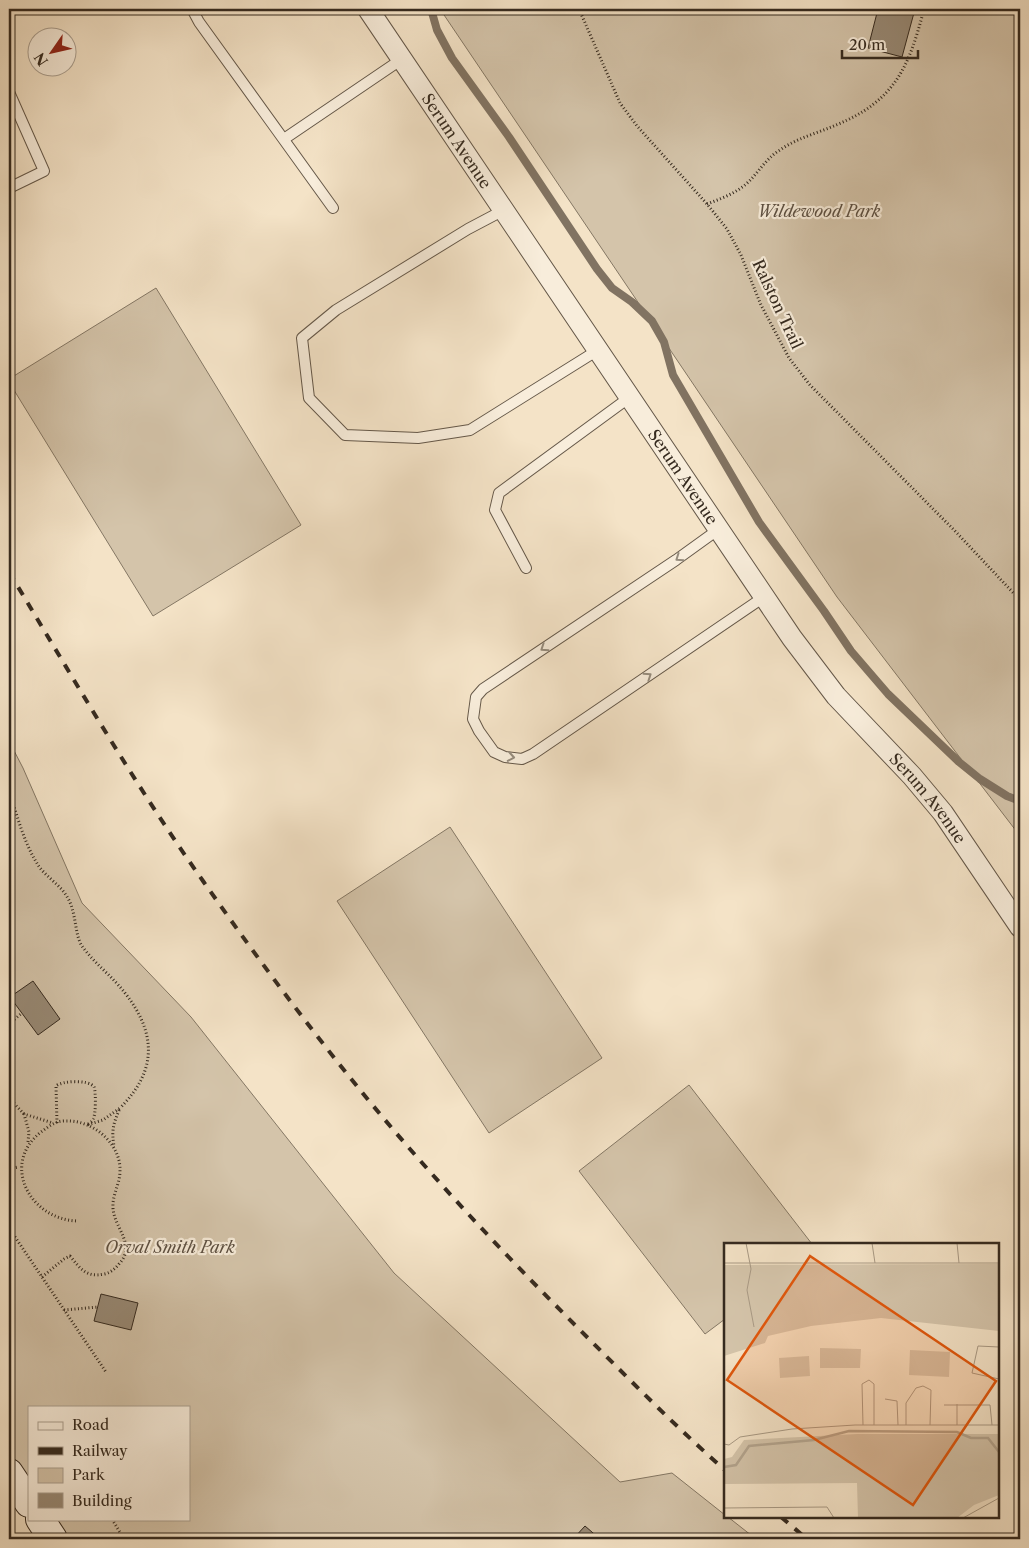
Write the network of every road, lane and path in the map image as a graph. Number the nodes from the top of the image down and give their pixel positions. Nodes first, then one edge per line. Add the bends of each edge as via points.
1 (192, 9) edge
2 (368, 9) edge
3 (579, 9) edge
4 (924, 9) edge
5 (402, 59) junction
6 (9, 92) edge
7 (284, 139) junction
8 (9, 188) edge
9 (708, 204) junction
10 (333, 208) dead end
11 (504, 210) junction
12 (598, 350) junction
13 (630, 397) junction
14 (719, 529) junction
15 (526, 568) dead end
16 (764, 597) junction
17 (1020, 600) edge
18 (9, 791) edge
19 (1020, 927) edge
20 (22, 1013) dead end
21 (9, 1024) edge
22 (9, 1098) edge
23 (120, 1108) junction
24 (24, 1114) junction
25 (55, 1123) junction
26 (87, 1125) junction
27 (28, 1142) junction
28 (115, 1149) junction
29 (18, 1167) junction
30 (9, 1168) edge
31 (78, 1221) dead end
32 (9, 1228) edge
33 (42, 1277) junction
34 (98, 1307) dead end
35 (64, 1310) junction
36 (106, 1372) dead end
37 (9, 1474) edge
38 (28, 1502) edge
39 (41, 1520) edge
40 (113, 1520) edge
41 (53, 1539) edge
42 (124, 1539) edge

1 - 7 lane
2 - 5 street, Serum Avenue
3 - 9 path, Ralston Trail via 620,103
4 - 9 path via 905,68 887,92 838,125 779,150 745,185
5 - 7 lane
5 - 11 street, Serum Avenue
6 - 8 lane via 44,171
7 - 10 lane
9 - 17 path, Ralston Trail via 741,255 761,305 789,358 810,386
11 - 12 street, Serum Avenue
11 - 12 lane via 336,310 302,338 308,398 345,435 418,438 470,430
12 - 13 street, Serum Avenue
13 - 14 street, Serum Avenue
13 - 15 lane via 499,493 495,510
14 - 16 street, Serum Avenue
14 -> 16 lane via 483,689 476,697 473,719 479,731 494,752 505,757 522,759 533,754
16 - 19 street, Serum Avenue via 836,696 943,813
18 - 23 path via 38,866 66,895 73,909 81,944 126,994 144,1024 149,1041 148,1058 140,1084
20 - 21 path
22 - 24 path
23 - 26 path via 104,1120
23 - 28 path via 112,1132
24 - 25 path
24 - 27 path
25 - 26 path via 65,1121
25 - 26 path via 56,1086 65,1082 89,1083 95,1090 95,1113
25 - 27 path
26 - 28 path via 106,1137
27 - 29 path
28 - 33 path via 120,1162 120,1178 113,1209 126,1244 122,1261 109,1273 93,1276 70,1256
29 - 30 path
29 - 31 path via 26,1194 40,1208 60,1219
32 - 33 path
33 - 35 path
34 - 35 path
35 - 36 path
37 - 38 street
39 - 41 street
40 - 42 path

